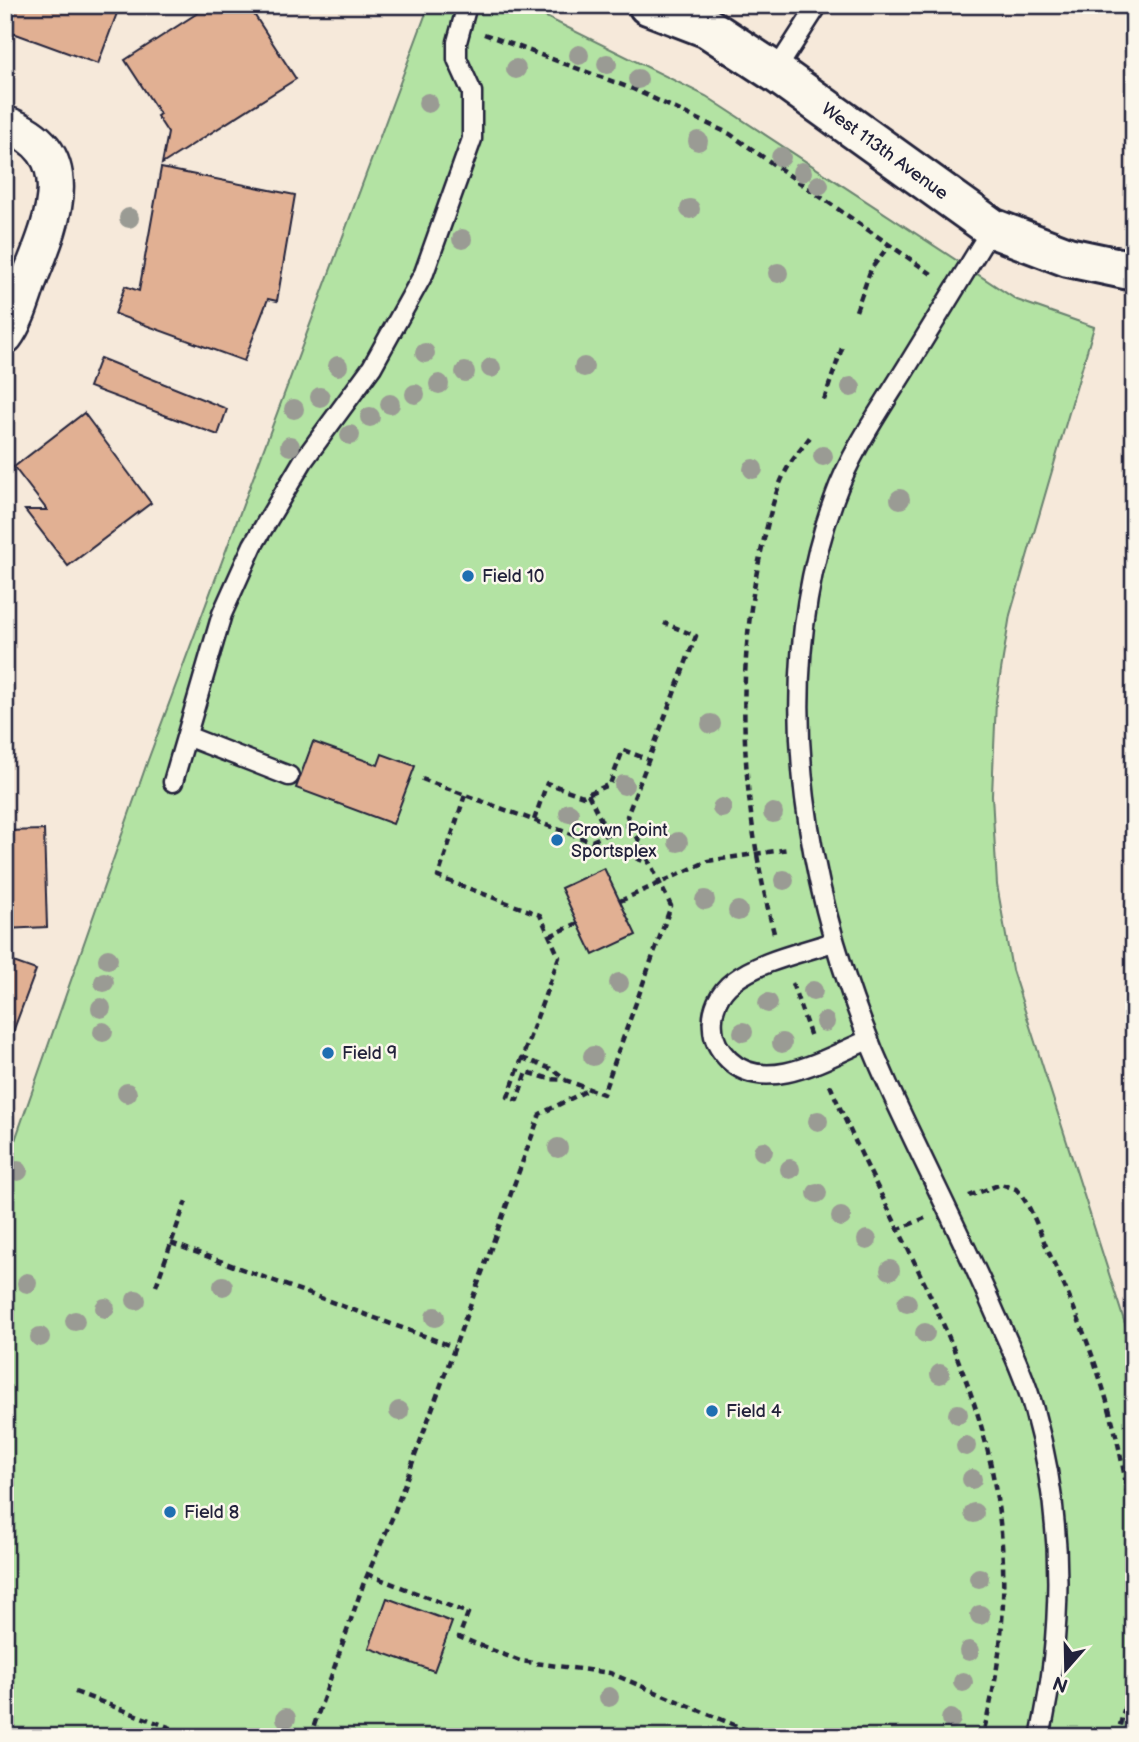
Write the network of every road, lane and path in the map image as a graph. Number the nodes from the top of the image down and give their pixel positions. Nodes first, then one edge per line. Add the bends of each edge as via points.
1 (467, 5) edge
2 (648, 5) edge
3 (818, 5) edge
4 (460, 25) junction
5 (775, 72) junction
6 (5, 124) edge
7 (992, 228) junction
8 (890, 244) junction
9 (1134, 271) edge
10 (936, 277) dead end
11 (856, 311) dead end
12 (5, 336) edge
13 (842, 348) dead end
14 (824, 400) dead end
15 (810, 437) dead end
16 (664, 623) dead end
17 (189, 737) junction
18 (647, 759) junction
19 (289, 776) dead end
20 (422, 779) dead end
21 (173, 782) dead end
22 (588, 794) junction
23 (465, 795) junction
24 (534, 820) junction
25 (631, 823) junction
26 (608, 834) junction
27 (592, 841) junction
28 (811, 845) junction
29 (757, 853) junction
30 (650, 863) junction
31 (660, 883) junction
32 (620, 901) dead end
33 (578, 923) dead end
34 (550, 936) junction
35 (775, 939) dead end
36 (833, 942) junction
37 (789, 976) dead end
38 (868, 1040) junction
39 (814, 1044) dead end
40 (522, 1058) junction
41 (565, 1080) junction
42 (828, 1081) dead end
43 (590, 1089) junction
44 (968, 1196) dead end
45 (186, 1201) dead end
46 (928, 1217) dead end
47 (897, 1230) junction
48 (171, 1243) junction
49 (156, 1286) dead end
50 (454, 1348) junction
51 (1134, 1569) edge
52 (367, 1574) junction
53 (1134, 1643) edge
54 (75, 1692) dead end
55 (195, 1737) edge
56 (310, 1737) edge
57 (763, 1737) edge
58 (982, 1737) edge
59 (1040, 1737) edge
60 (1117, 1737) edge

1 - 4 lane
2 - 5 street, West 113th Avenue via 708,28
3 - 5 lane
4 - 8 path via 633,89 730,134
4 - 17 lane via 457,59 472,92 472,139 424,273 378,358 303,461 253,545 222,614
5 - 7 street, West 113th Avenue
6 - 12 street via 42,144 54,171 54,195 52,221
7 - 9 street, West 113th Avenue via 1068,257
7 - 28 lane via 863,437 834,497 816,557 801,670 800,732
8 - 10 path
8 - 11 path via 871,269
13 - 14 path
15 - 29 path via 787,469 777,493 754,594 746,667 746,752
16 - 18 path via 696,636 654,752
17 - 19 lane
17 - 21 lane
18 - 22 path via 623,750 610,784
18 - 25 path via 627,816
20 - 23 path
22 - 24 path via 547,783
22 - 26 path
23 - 24 path
23 - 34 path via 438,877 540,915
24 - 27 path
25 - 26 path
25 - 30 path
26 - 27 path
27 - 30 path
28 - 29 path
28 - 36 lane
29 - 31 path via 708,861
29 - 35 path
30 - 31 path
31 - 32 path
31 - 43 path via 671,906 603,1094
33 - 34 path
34 - 40 path via 559,957
36 - 38 lane
36 - 38 lane via 733,981 713,1014 715,1041 735,1066 762,1075 789,1071
37 - 39 path
38 - 59 lane via 986,1291 1033,1406 1049,1477 1058,1584 1056,1642
40 - 41 path via 554,1070
40 - 41 path via 508,1097 517,1100 527,1072
41 - 43 path
42 - 47 path
43 - 50 path via 540,1114
44 - 51 path via 1001,1184 1016,1189 1075,1307 1120,1450
45 - 48 path
46 - 47 path
47 - 58 path via 963,1374 984,1436 998,1499 1002,1621 998,1669
48 - 49 path
48 - 50 path
50 - 52 path via 379,1554
52 - 56 path
52 - 57 path via 468,1613 459,1637 520,1661 610,1673
53 - 60 path
54 - 55 path

